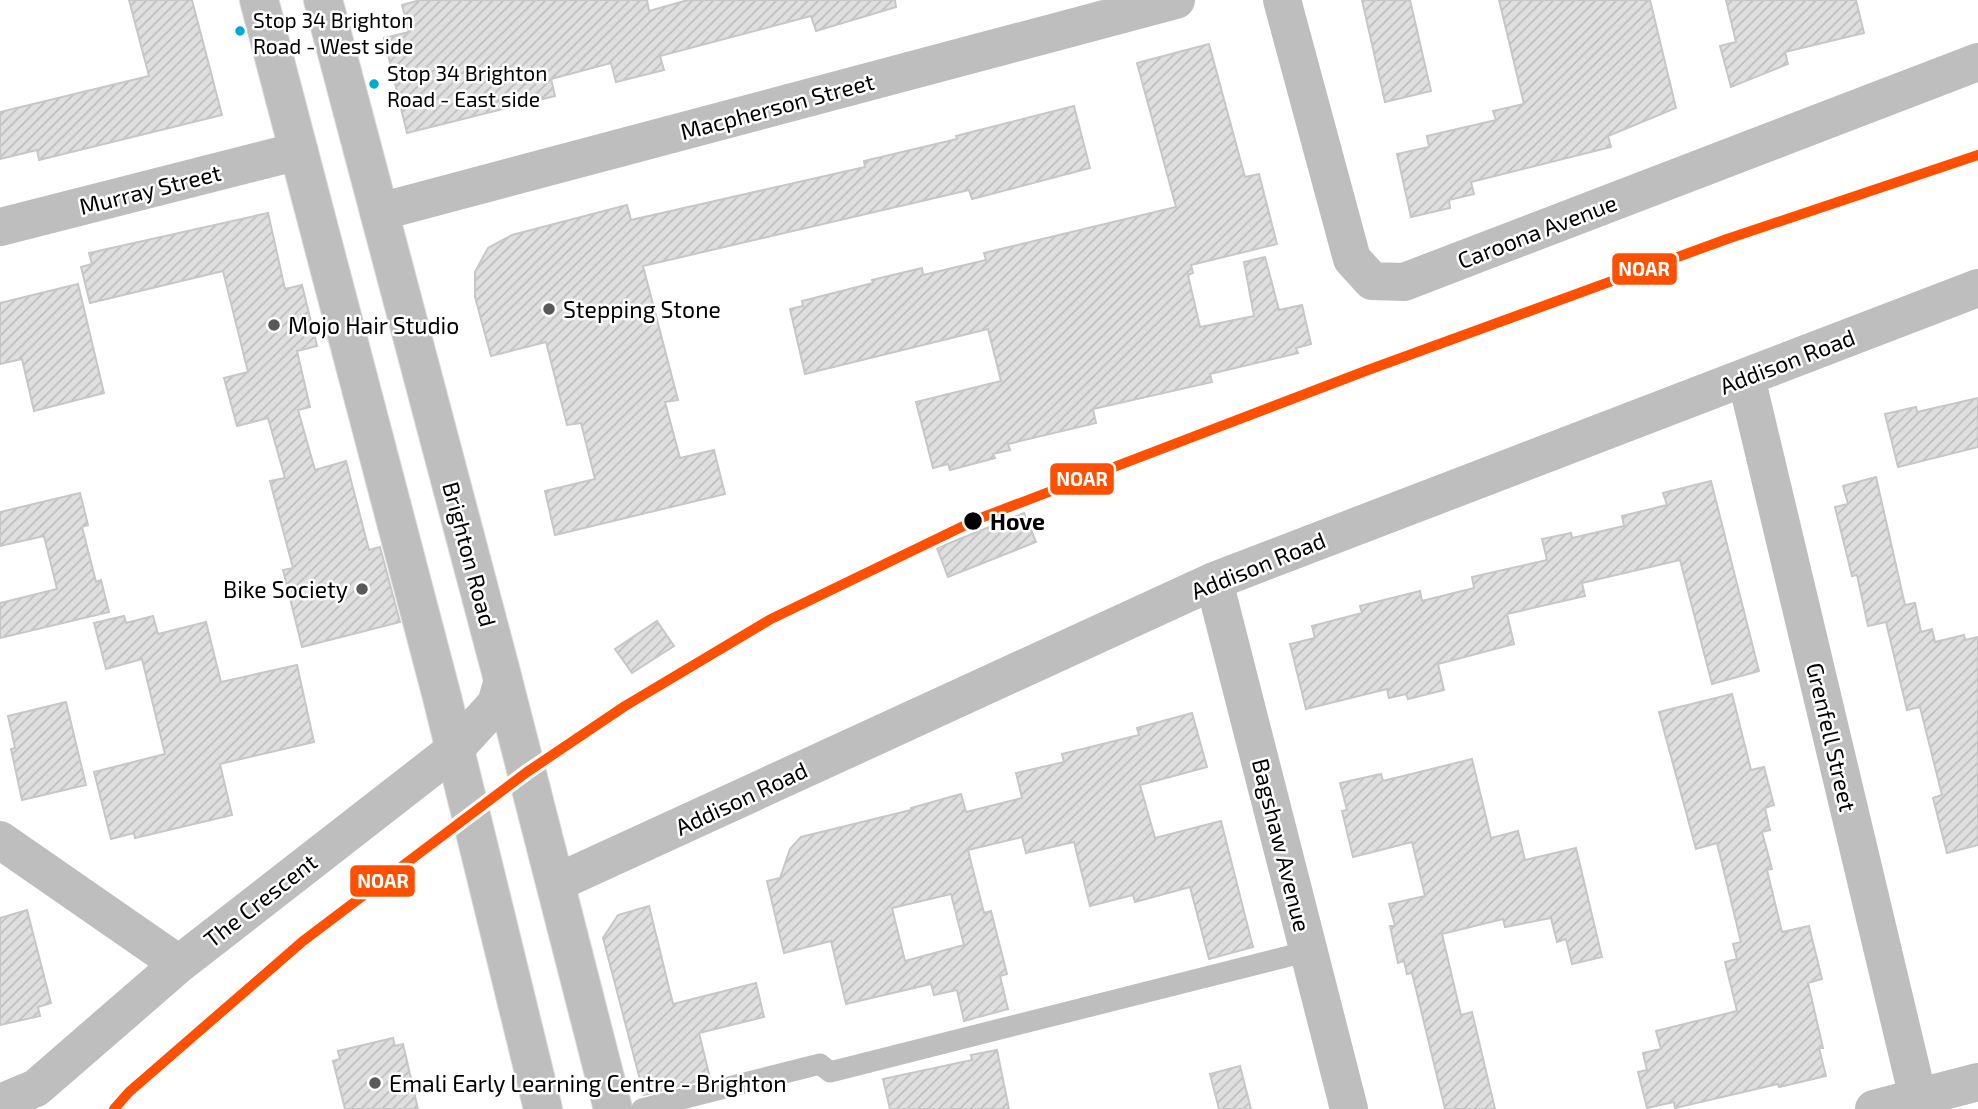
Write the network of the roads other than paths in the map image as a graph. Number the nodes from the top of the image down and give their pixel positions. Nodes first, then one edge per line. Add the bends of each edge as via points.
1 (259, 0) edge
2 (323, 0) edge
3 (1175, 0) edge
4 (1282, 0) edge
5 (1978, 62) edge
6 (299, 151) junction
7 (379, 212) junction
8 (0, 227) edge
9 (1978, 288) edge
10 (1746, 377) junction
11 (1214, 581) junction
12 (503, 680) junction
13 (454, 750) junction
14 (0, 840) edge
15 (556, 883) junction
16 (1309, 951) junction
17 (179, 964) junction
18 (1978, 1082) edge
19 (1917, 1098) junction
20 (0, 1103) edge
21 (543, 1109) edge
22 (613, 1109) edge
23 (642, 1109) edge
24 (1349, 1109) edge
25 (1874, 1109) edge

1 - 6 street
2 - 7 street, Brighton Road
3 - 7 street, Macpherson Street
4 - 5 street, Caroona Avenue via 1352,259 1371,281 1404,282
6 - 8 street, Murray Street
6 - 13 street
7 - 12 street, Brighton Road
9 - 10 street, Addison Road
10 - 11 street, Addison Road
10 - 19 street, Grenfell Street
11 - 15 street, Addison Road
11 - 16 street, Bagshaw Avenue
12 - 13 street, The Crescent via 496,704
12 - 15 street, Brighton Road
13 - 17 street, The Crescent
13 - 21 street
14 - 17 street
15 - 22 street, Brighton Road
16 - 23 lane via 830,1072 820,1064
16 - 24 street, Bagshaw Avenue
17 - 20 street, The Crescent via 36,1088
18 - 19 street
19 - 25 street

